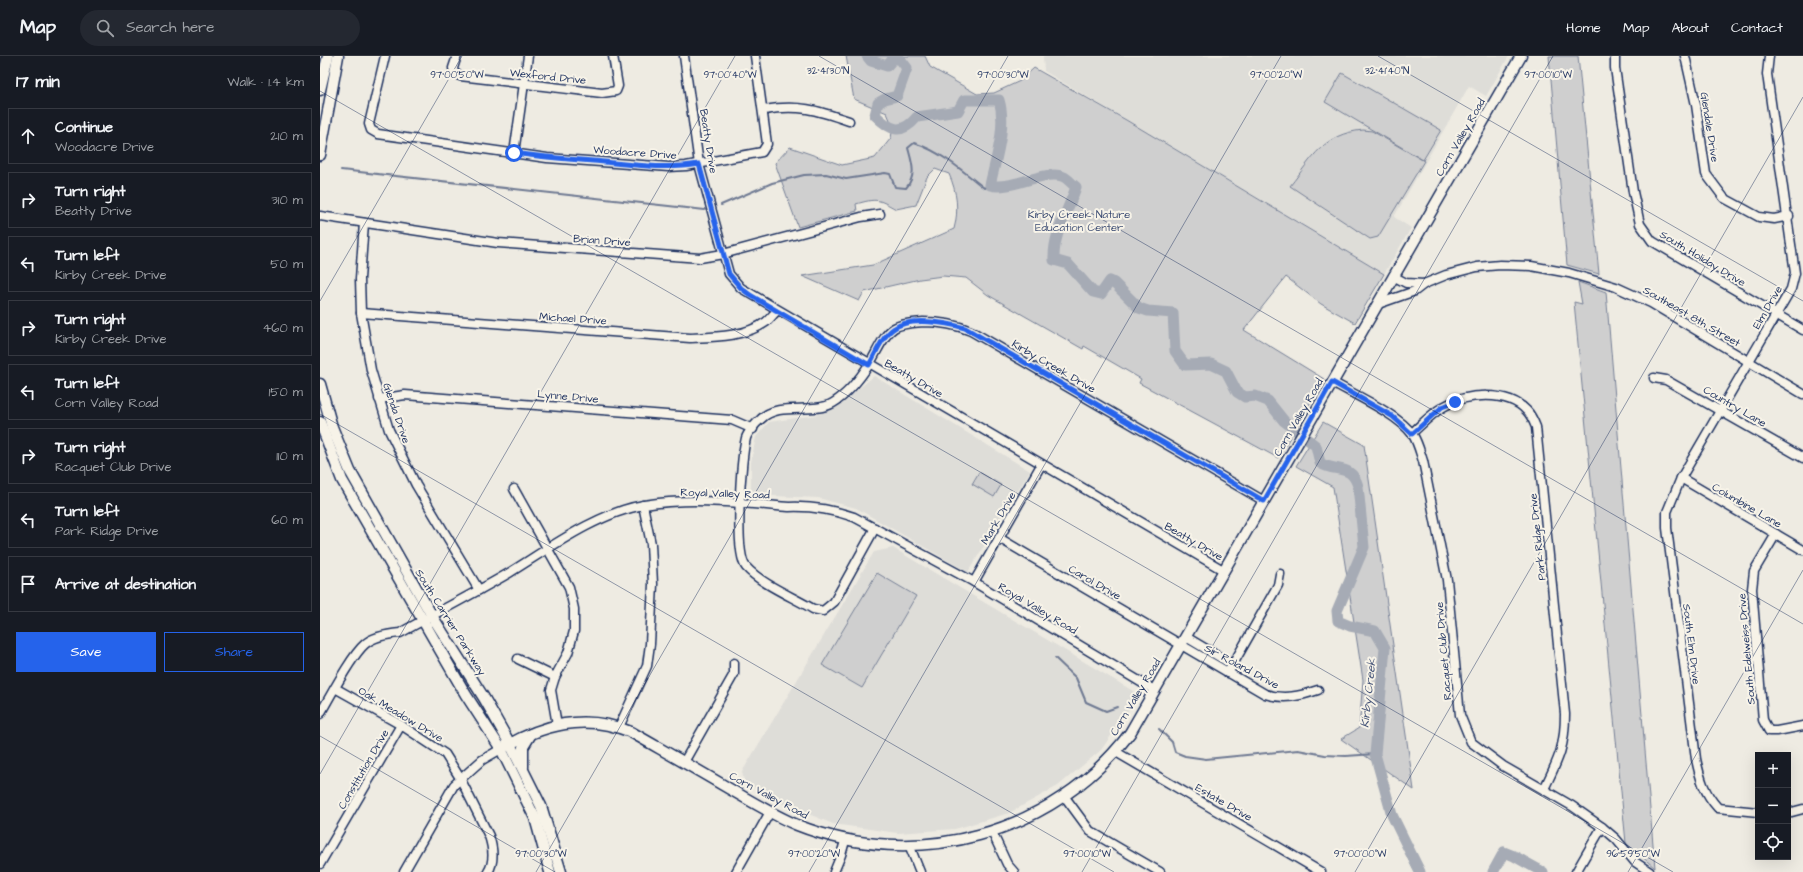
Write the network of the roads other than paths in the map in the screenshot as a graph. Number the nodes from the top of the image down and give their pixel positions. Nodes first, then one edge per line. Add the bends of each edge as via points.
1 (328, 56) edge
2 (338, 56) edge
3 (385, 56) edge
4 (457, 56) edge
5 (528, 56) edge
6 (613, 56) edge
7 (684, 56) edge
8 (755, 56) edge
9 (1521, 56) edge
10 (1615, 56) edge
11 (1685, 56) edge
12 (1769, 56) edge
13 (524, 85) junction
14 (320, 90) edge
15 (764, 110) junction
16 (849, 121) dead end
17 (514, 153) junction
18 (320, 154) edge
19 (699, 164) junction
20 (880, 214) dead end
21 (320, 216) edge
22 (1789, 216) junction
23 (364, 223) junction
24 (723, 254) junction
25 (1394, 276) junction
26 (1424, 284) junction
27 (1378, 304) junction
28 (777, 311) junction
29 (362, 313) junction
30 (1776, 314) junction
31 (1803, 330) edge
32 (1748, 362) junction
33 (869, 365) junction
34 (1654, 378) dead end
35 (1332, 382) junction
36 (320, 384) edge
37 (1803, 394) edge
38 (379, 399) junction
39 (1720, 411) junction
40 (325, 426) edge
41 (753, 429) junction
42 (1412, 434) junction
43 (1803, 458) edge
44 (1041, 465) junction
45 (1681, 478) junction
46 (514, 489) dead end
47 (1264, 501) junction
48 (740, 503) junction
49 (643, 505) junction
50 (875, 528) junction
51 (1776, 534) junction
52 (999, 538) junction
53 (549, 549) junction
54 (1803, 550) edge
55 (1223, 570) junction
56 (1280, 574) dead end
57 (974, 582) junction
58 (479, 590) junction
59 (428, 618) junction
60 (1183, 641) junction
61 (518, 660) dead end
62 (734, 663) dead end
63 (1233, 665) junction
64 (1228, 673) junction
65 (555, 677) junction
66 (336, 688) junction
67 (1154, 690) junction
68 (1318, 690) dead end
69 (320, 714) edge
70 (401, 725) junction
71 (557, 725) junction
72 (1803, 726) edge
73 (619, 727) junction
74 (531, 734) junction
75 (506, 746) junction
76 (1116, 752) junction
77 (684, 762) junction
78 (523, 771) junction
79 (460, 778) junction
80 (1544, 789) junction
81 (1065, 797) junction
82 (1803, 809) edge
83 (1791, 811) edge
84 (770, 812) junction
85 (1755, 812) edge
86 (1602, 827) junction
87 (992, 832) junction
88 (844, 841) junction
89 (910, 847) junction
90 (320, 864) edge
91 (404, 872) edge
92 (488, 872) edge
93 (550, 872) edge
94 (561, 872) edge
95 (736, 872) edge
96 (834, 872) edge
97 (920, 872) edge
98 (1014, 872) edge
99 (1160, 872) edge
100 (1320, 872) edge
101 (1576, 872) edge
102 (1650, 872) edge

1 - 14 main road
2 - 18 main road
3 - 17 street, Woodacre Drive via 369,124 372,130 378,134
4 - 13 street, Wexford Drive via 453,68 454,73 460,76
5 - 13 street
6 - 13 street, Wexford Drive via 618,86 616,91 602,93
7 - 19 street, Beatty Drive
8 - 15 street
9 - 25 main road, Corn Valley Road
10 - 30 street, South Holiday Drive via 1633,192 1640,224 1652,241
11 - 22 street, Glendale Drive via 1709,179 1724,198 1759,217
12 - 22 street, Elm Drive via 1767,74
13 - 17 street
15 - 16 street via 796,106
15 - 19 street, Woodacre Drive via 767,144 762,152
17 - 19 street, Woodacre Drive via 547,158 669,167
19 - 24 street, Beatty Drive
20 - 24 street, Brian Drive
21 - 23 street, Brian Drive
22 - 30 street, Elm Drive via 1795,273 1791,289
23 - 24 street, Brian Drive via 498,243 700,258
23 - 29 street, Glenda Drive via 360,279
24 - 28 street, Beatty Drive via 729,274 741,288
25 - 26 street, Southeast 8th Street via 1406,283
25 - 27 main road, Corn Valley Road
26 - 27 street, Southeast 8th Street via 1415,291
26 - 32 street, Southeast 8th Street via 1468,269 1500,265 1531,266 1569,273 1616,287 1651,303
27 - 35 main road, Corn Valley Road
28 - 29 street, Michael Drive via 766,322 751,329 722,336 690,338
28 - 33 street, Beatty Drive
29 - 38 street, Glenda Drive via 371,370
30 - 31 street, South Holiday Drive
30 - 32 street, Elm Drive
32 - 37 street, Southeast 8th Street
32 - 39 street, Elm Drive
33 - 41 street, Kirby Creek Drive via 850,388 833,403 814,408 769,413
33 - 44 street, Beatty Drive
33 - 47 street, Kirby Creek Drive via 886,336 894,328 905,324 933,322 965,328
34 - 39 street, Country Lane via 1666,380
35 - 42 street, Racquet Club Drive via 1392,416
35 - 47 main road, Corn Valley Road
36 - 40 main road, South Carrier Parkway
38 - 41 street, Lynne Drive via 405,395 709,418 732,420
38 - 58 street, Glenda Drive via 402,460
39 - 43 street, Country Lane
39 - 45 street, Elm Drive
40 - 59 main road, South Carrier Parkway via 342,480
41 - 48 street, Kirby Creek Drive via 747,436
42 - 80 street, Racquet Club Drive via 1418,443 1423,461 1447,580 1460,715 1466,732 1477,748
42 - 80 street, Park Ridge Drive via 1442,407 1471,397 1485,396 1506,398 1518,403 1528,411 1536,427 1565,714 1565,736 1560,755
44 - 52 street, Mark Drive
44 - 55 street, Beatty Drive
45 - 51 street, Columbine Lane
45 - 85 street, South Elm Drive via 1667,512 1670,561 1696,759 1708,798 1718,808
46 - 53 street
47 - 55 main road, Corn Valley Road
48 - 49 street, Royal Valley Road via 680,501
48 - 50 street, Royal Valley Road via 806,506 837,511
48 - 50 street, Kirby Creek Drive via 739,544 745,566 755,575 813,609 823,611 834,602
49 - 53 street, Royal Valley Road via 598,520
49 - 73 street via 651,544 653,584 650,644 647,666
50 - 57 street, Royal Valley Road
51 - 54 street, Columbine Lane
51 - 72 street, South Edelweiss Drive via 1754,571 1752,589 1763,720 1769,731 1777,732
52 - 57 street, Mark Drive
52 - 60 street, Carol Drive
53 - 58 street, Royal Valley Road
53 - 65 street via 569,587 574,609 574,631 568,653
55 - 60 main road, Corn Valley Road
56 - 63 street via 1278,585
57 - 67 street, Royal Valley Road
58 - 59 street, Royal Valley Road
59 - 66 street, Royal Valley Road via 400,633 388,634 365,643
59 - 75 main road, South Carrier Parkway via 466,694
60 - 63 street, Sir Roland Drive
60 - 64 street, Sir Roland Drive
60 - 67 main road, Corn Valley Road
61 - 65 street
62 - 77 street via 734,674
63 - 64 street
64 - 68 street, Sir Roland Drive via 1265,694 1278,698 1298,697
65 - 71 street via 551,690
66 - 69 street, Royal Valley Road
66 - 70 street, Oak Meadow Drive
67 - 76 main road, Corn Valley Road via 1130,733
70 - 79 street, Oak Meadow Drive via 445,754
70 - 90 street, Constitution Drive
71 - 73 main road, Corn Valley Road via 575,721
71 - 74 main road, Corn Valley Road
73 - 77 main road, Corn Valley Road
74 - 75 main road, Corn Valley Road
74 - 78 main road via 523,751
75 - 78 main road, South Carrier Parkway
75 - 79 street, Corn Valley Road via 482,760
75 - 93 main road, South Carrier Parkway via 535,818
76 - 81 main road, Corn Valley Road
76 - 100 street, Estate Drive
77 - 84 main road, Corn Valley Road
78 - 94 main road, South Carrier Parkway via 541,806
79 - 91 street, Corn Valley Road
79 - 92 street, Oak Meadow Drive via 481,816 492,846 493,857
80 - 86 street, Racquet Club Drive
81 - 87 main road, Corn Valley Road via 1033,816
81 - 99 street via 1090,831
82 - 83 street
84 - 88 main road, Corn Valley Road via 797,825
84 - 95 street
86 - 101 street
86 - 102 street, Racquet Club Drive via 1635,862
87 - 89 main road, Corn Valley Road via 957,842
87 - 98 street via 1007,864
88 - 89 main road, Corn Valley Road
88 - 96 street
89 - 97 street

